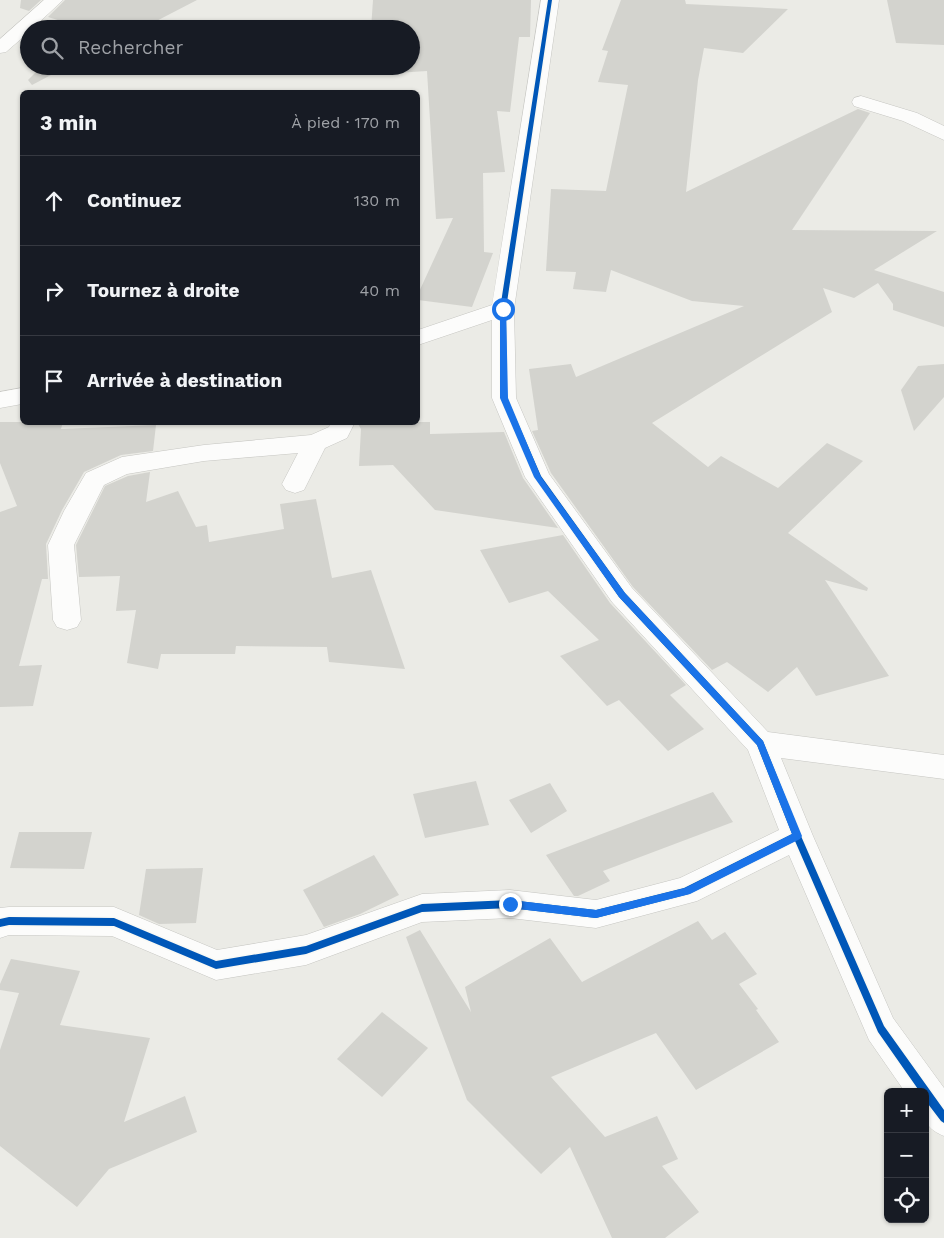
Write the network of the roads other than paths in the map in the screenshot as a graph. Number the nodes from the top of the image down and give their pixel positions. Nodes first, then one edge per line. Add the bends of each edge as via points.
1 (54, 0) edge
2 (550, 0) edge
3 (32, 20) edge
4 (20, 30) edge
5 (0, 48) edge
6 (861, 102) dead end
7 (944, 134) edge
8 (503, 309) junction
9 (420, 337) edge
10 (20, 381) edge
11 (0, 382) edge
12 (20, 396) edge
13 (0, 400) edge
14 (342, 425) edge
15 (315, 443) junction
16 (295, 484) dead end
17 (68, 620) dead end
18 (760, 744) junction
19 (944, 767) edge
20 (797, 836) junction
21 (0, 923) edge
22 (944, 1118) edge

1 - 3 street
2 - 8 street
4 - 5 street
6 - 7 street via 910,117
8 - 9 street
8 - 18 street via 504,398 538,477 622,595
10 - 11 street
12 - 13 street
14 - 15 street via 338,432
15 - 16 street
15 - 17 street via 204,453 132,464 95,479 61,545
18 - 19 street
18 - 20 street
20 - 21 street via 686,891 596,914 510,904 422,908 306,950 216,965 114,922
20 - 22 street via 881,1029

